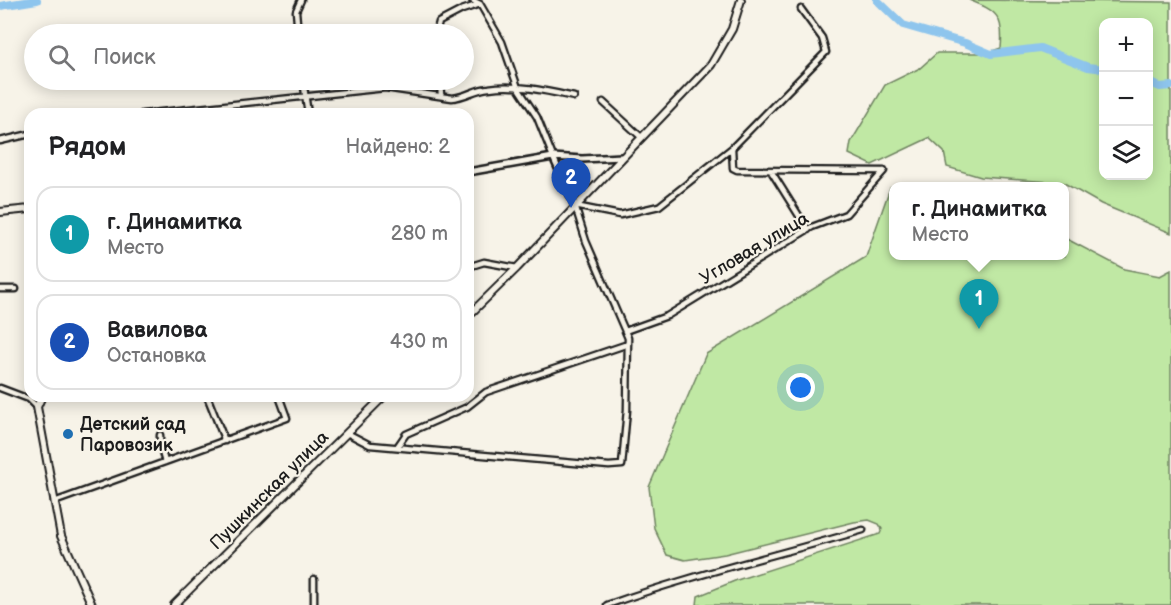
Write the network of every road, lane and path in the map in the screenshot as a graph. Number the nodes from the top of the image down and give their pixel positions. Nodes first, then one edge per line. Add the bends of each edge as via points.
1 (300, 0) edge
2 (472, 0) edge
3 (741, 0) edge
4 (480, 4) junction
5 (801, 9) dead end
6 (297, 24) edge
7 (438, 24) edge
8 (518, 88) junction
9 (304, 90) edge
10 (367, 90) edge
11 (399, 90) edge
12 (441, 90) edge
13 (441, 96) junction
14 (304, 97) junction
15 (574, 97) dead end
16 (603, 102) dead end
17 (203, 108) edge
18 (307, 108) edge
19 (24, 135) edge
20 (641, 137) junction
21 (0, 141) edge
22 (732, 148) junction
23 (553, 157) junction
24 (622, 157) junction
25 (474, 171) edge
26 (771, 171) junction
27 (575, 206) junction
28 (24, 210) edge
29 (0, 212) edge
30 (808, 230) junction
31 (474, 265) edge
32 (518, 268) junction
33 (0, 289) edge
34 (16, 289) dead end
35 (474, 310) edge
36 (625, 331) junction
37 (628, 344) junction
38 (0, 388) edge
39 (24, 397) edge
40 (474, 401) edge
41 (32, 402) edge
42 (39, 402) edge
43 (209, 402) edge
44 (281, 402) edge
45 (378, 402) edge
46 (473, 402) edge
47 (37, 406) junction
48 (347, 433) junction
49 (160, 435) dead end
50 (225, 441) junction
51 (397, 447) junction
52 (165, 462) junction
53 (54, 502) junction
54 (863, 530) dead end
55 (314, 579) dead end
56 (92, 605) edge
57 (174, 605) edge
58 (314, 605) edge
59 (607, 605) edge

1 - 6 street
2 - 4 street
3 - 20 main road via 732,29 711,65
4 - 7 street
4 - 8 street via 502,42
5 - 22 street via 822,38 826,52
8 - 13 street via 477,89 462,97
8 - 15 street
8 - 23 street via 537,117
9 - 14 street
10 - 14 street
11 - 13 street
12 - 13 street
14 - 17 street
14 - 18 street
16 - 20 street
19 - 21 street
20 - 24 main road
22 - 26 street via 735,170
22 - 27 street via 659,206 620,215
23 - 24 street
23 - 25 street
23 - 27 street
24 - 27 main road
26 - 30 street
26 - 30 street, Угловая улица via 884,171 846,214
27 - 32 main road
27 - 36 street
28 - 29 main road
30 - 36 street, Угловая улица via 667,316
31 - 32 street via 484,262
32 - 35 main road
33 - 34 street
36 - 37 street
37 - 40 street via 486,392
37 - 51 street via 622,465
38 - 39 street
41 - 47 street
42 - 47 main road
43 - 50 street
44 - 50 street via 287,418
45 - 48 main road, Пушкинская улица
46 - 51 street via 406,434
47 - 53 main road
48 - 51 street via 370,445
48 - 57 main road, Пушкинская улица
49 - 52 street
50 - 52 street
52 - 53 street
53 - 56 main road via 63,542
54 - 59 street via 788,554 657,587
55 - 58 street

